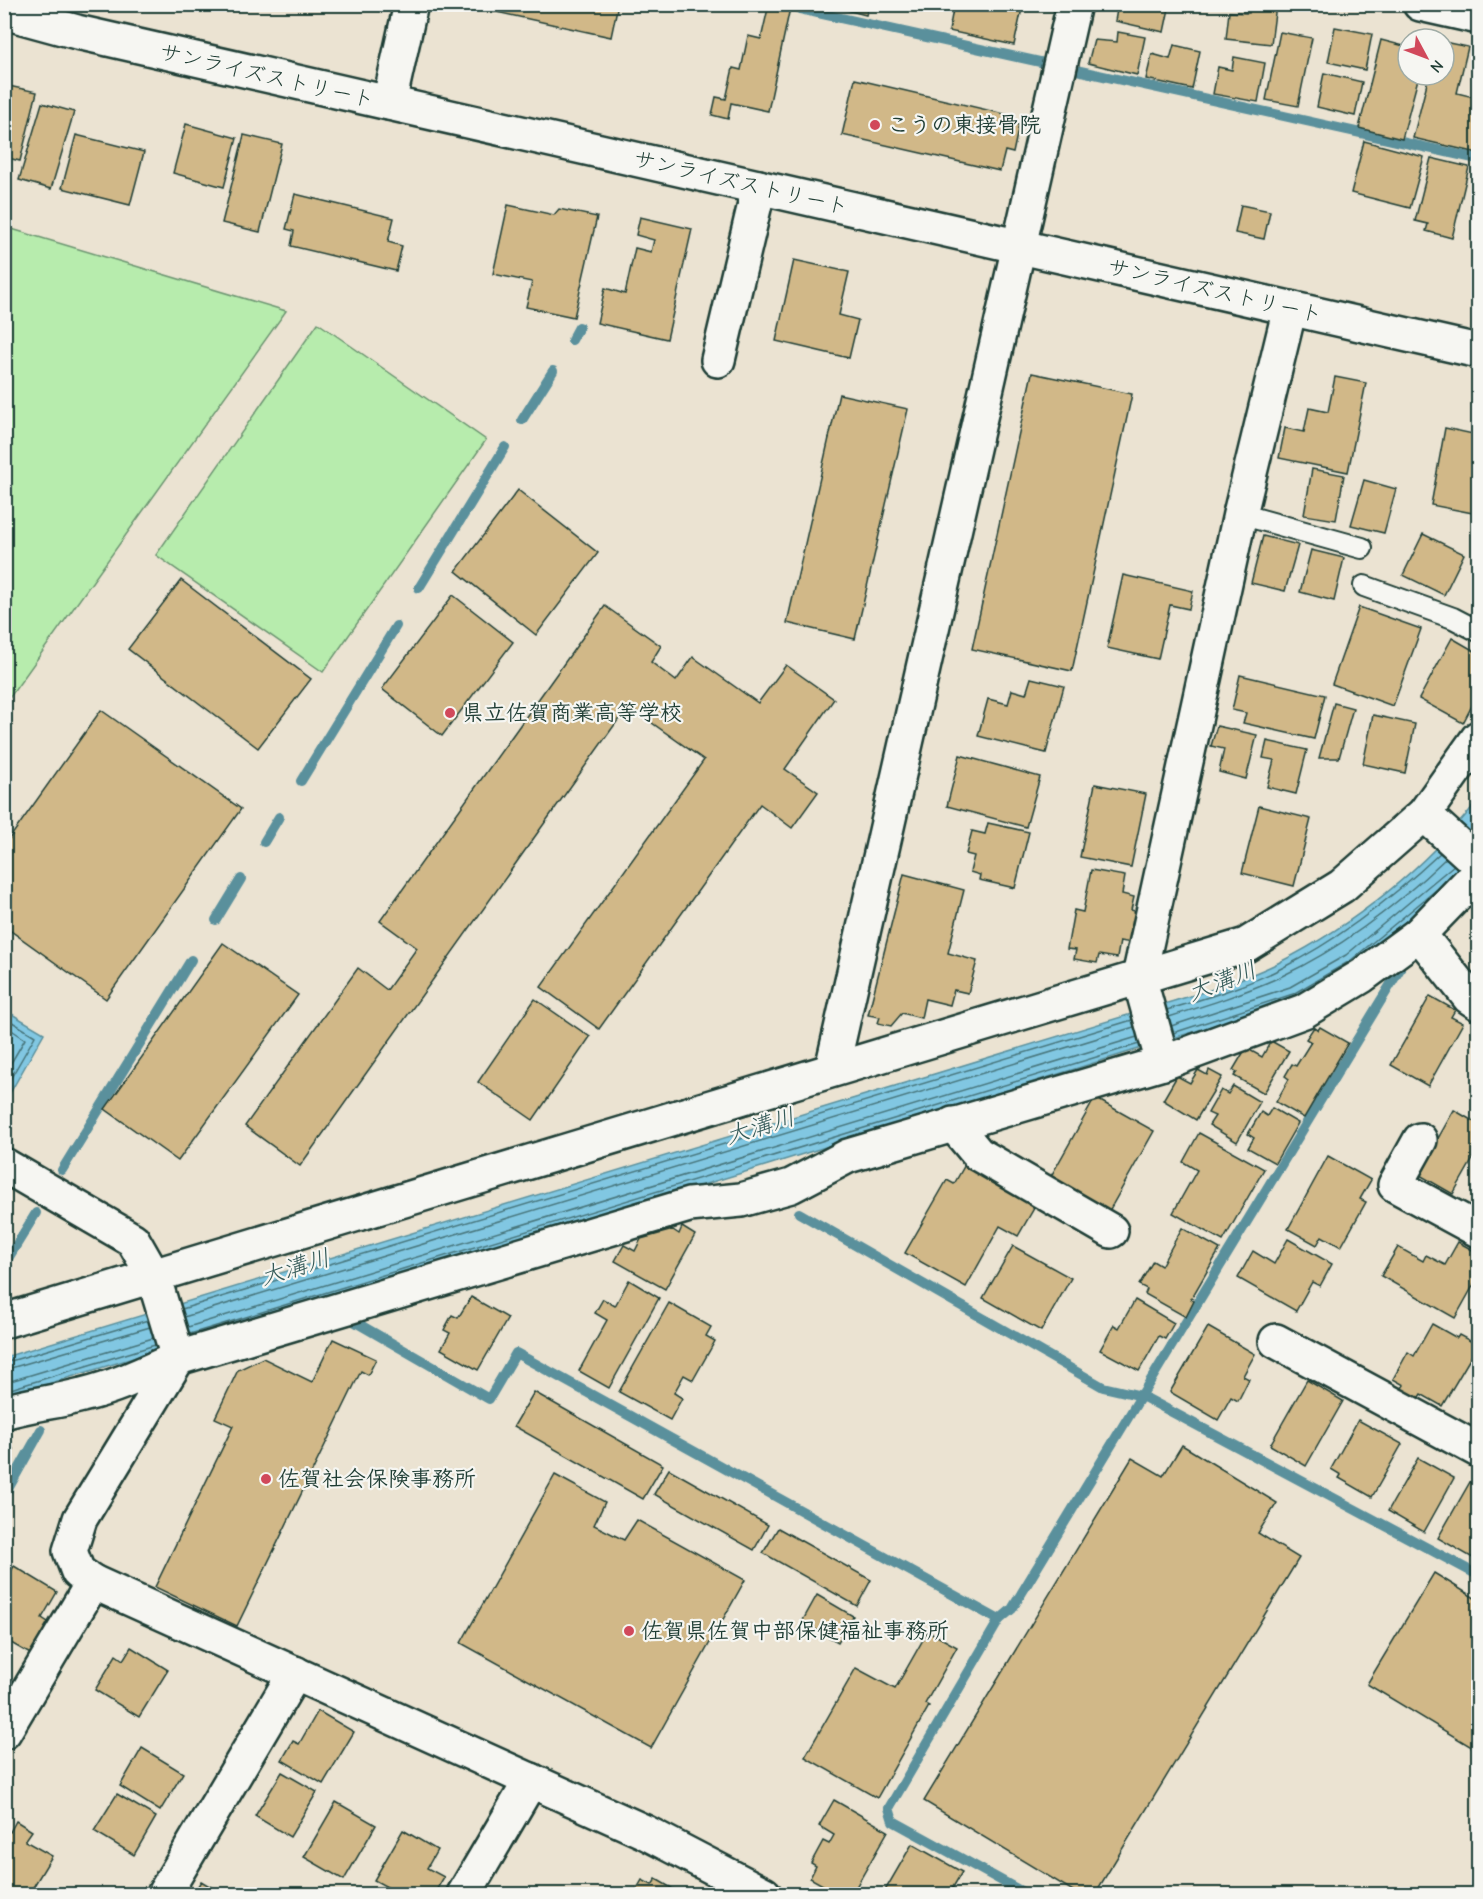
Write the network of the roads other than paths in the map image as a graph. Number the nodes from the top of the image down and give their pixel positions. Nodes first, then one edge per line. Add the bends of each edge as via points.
1 (411, 4) edge
2 (1074, 4) edge
3 (1420, 4) edge
4 (4, 12) edge
5 (1479, 17) edge
6 (389, 103) junction
7 (759, 187) junction
8 (1019, 247) junction
9 (1290, 308) junction
10 (1479, 351) edge
11 (718, 360) dead end
12 (1240, 514) junction
13 (1362, 548) dead end
14 (1364, 585) dead end
15 (1479, 631) edge
16 (1479, 738) edge
17 (1432, 821) junction
18 (1479, 863) edge
19 (1479, 873) edge
20 (1419, 934) junction
21 (1142, 988) junction
22 (1479, 1003) edge
23 (1163, 1063) junction
24 (832, 1069) junction
25 (953, 1124) junction
26 (1420, 1140) dead end
27 (4, 1165) edge
28 (1479, 1230) edge
29 (1111, 1231) dead end
30 (157, 1287) junction
31 (4, 1321) edge
32 (1276, 1341) dead end
33 (178, 1358) junction
34 (4, 1412) edge
35 (1479, 1450) edge
36 (93, 1582) junction
37 (295, 1673) junction
38 (4, 1732) edge
39 (531, 1780) junction
40 (164, 1894) edge
41 (464, 1894) edge
42 (764, 1894) edge

1 - 6 street
2 - 8 street
3 - 5 street
4 - 6 street, サンライズストリート
6 - 7 street, サンライズストリート
7 - 8 street, サンライズストリート
7 - 11 street
8 - 9 street, サンライズストリート
8 - 24 street
9 - 10 street, サンライズストリート
9 - 12 street
12 - 13 lane
12 - 21 street
14 - 15 lane
16 - 17 street
17 - 18 street
17 - 21 street via 1342,886 1246,945
19 - 20 street
20 - 22 street via 1469,998
20 - 23 street via 1362,976 1304,1011
21 - 23 street
21 - 24 street
23 - 25 street
24 - 30 street
25 - 29 street via 978,1154
25 - 33 street via 848,1156 791,1186 741,1200 689,1205
26 - 28 street via 1395,1185
27 - 30 street via 133,1239
30 - 31 street
30 - 33 street
32 - 35 street
33 - 34 street via 118,1385
33 - 36 street via 80,1519 70,1551 78,1572
36 - 37 street
36 - 38 street
37 - 39 street
37 - 40 street
39 - 41 street
39 - 42 street via 645,1832

